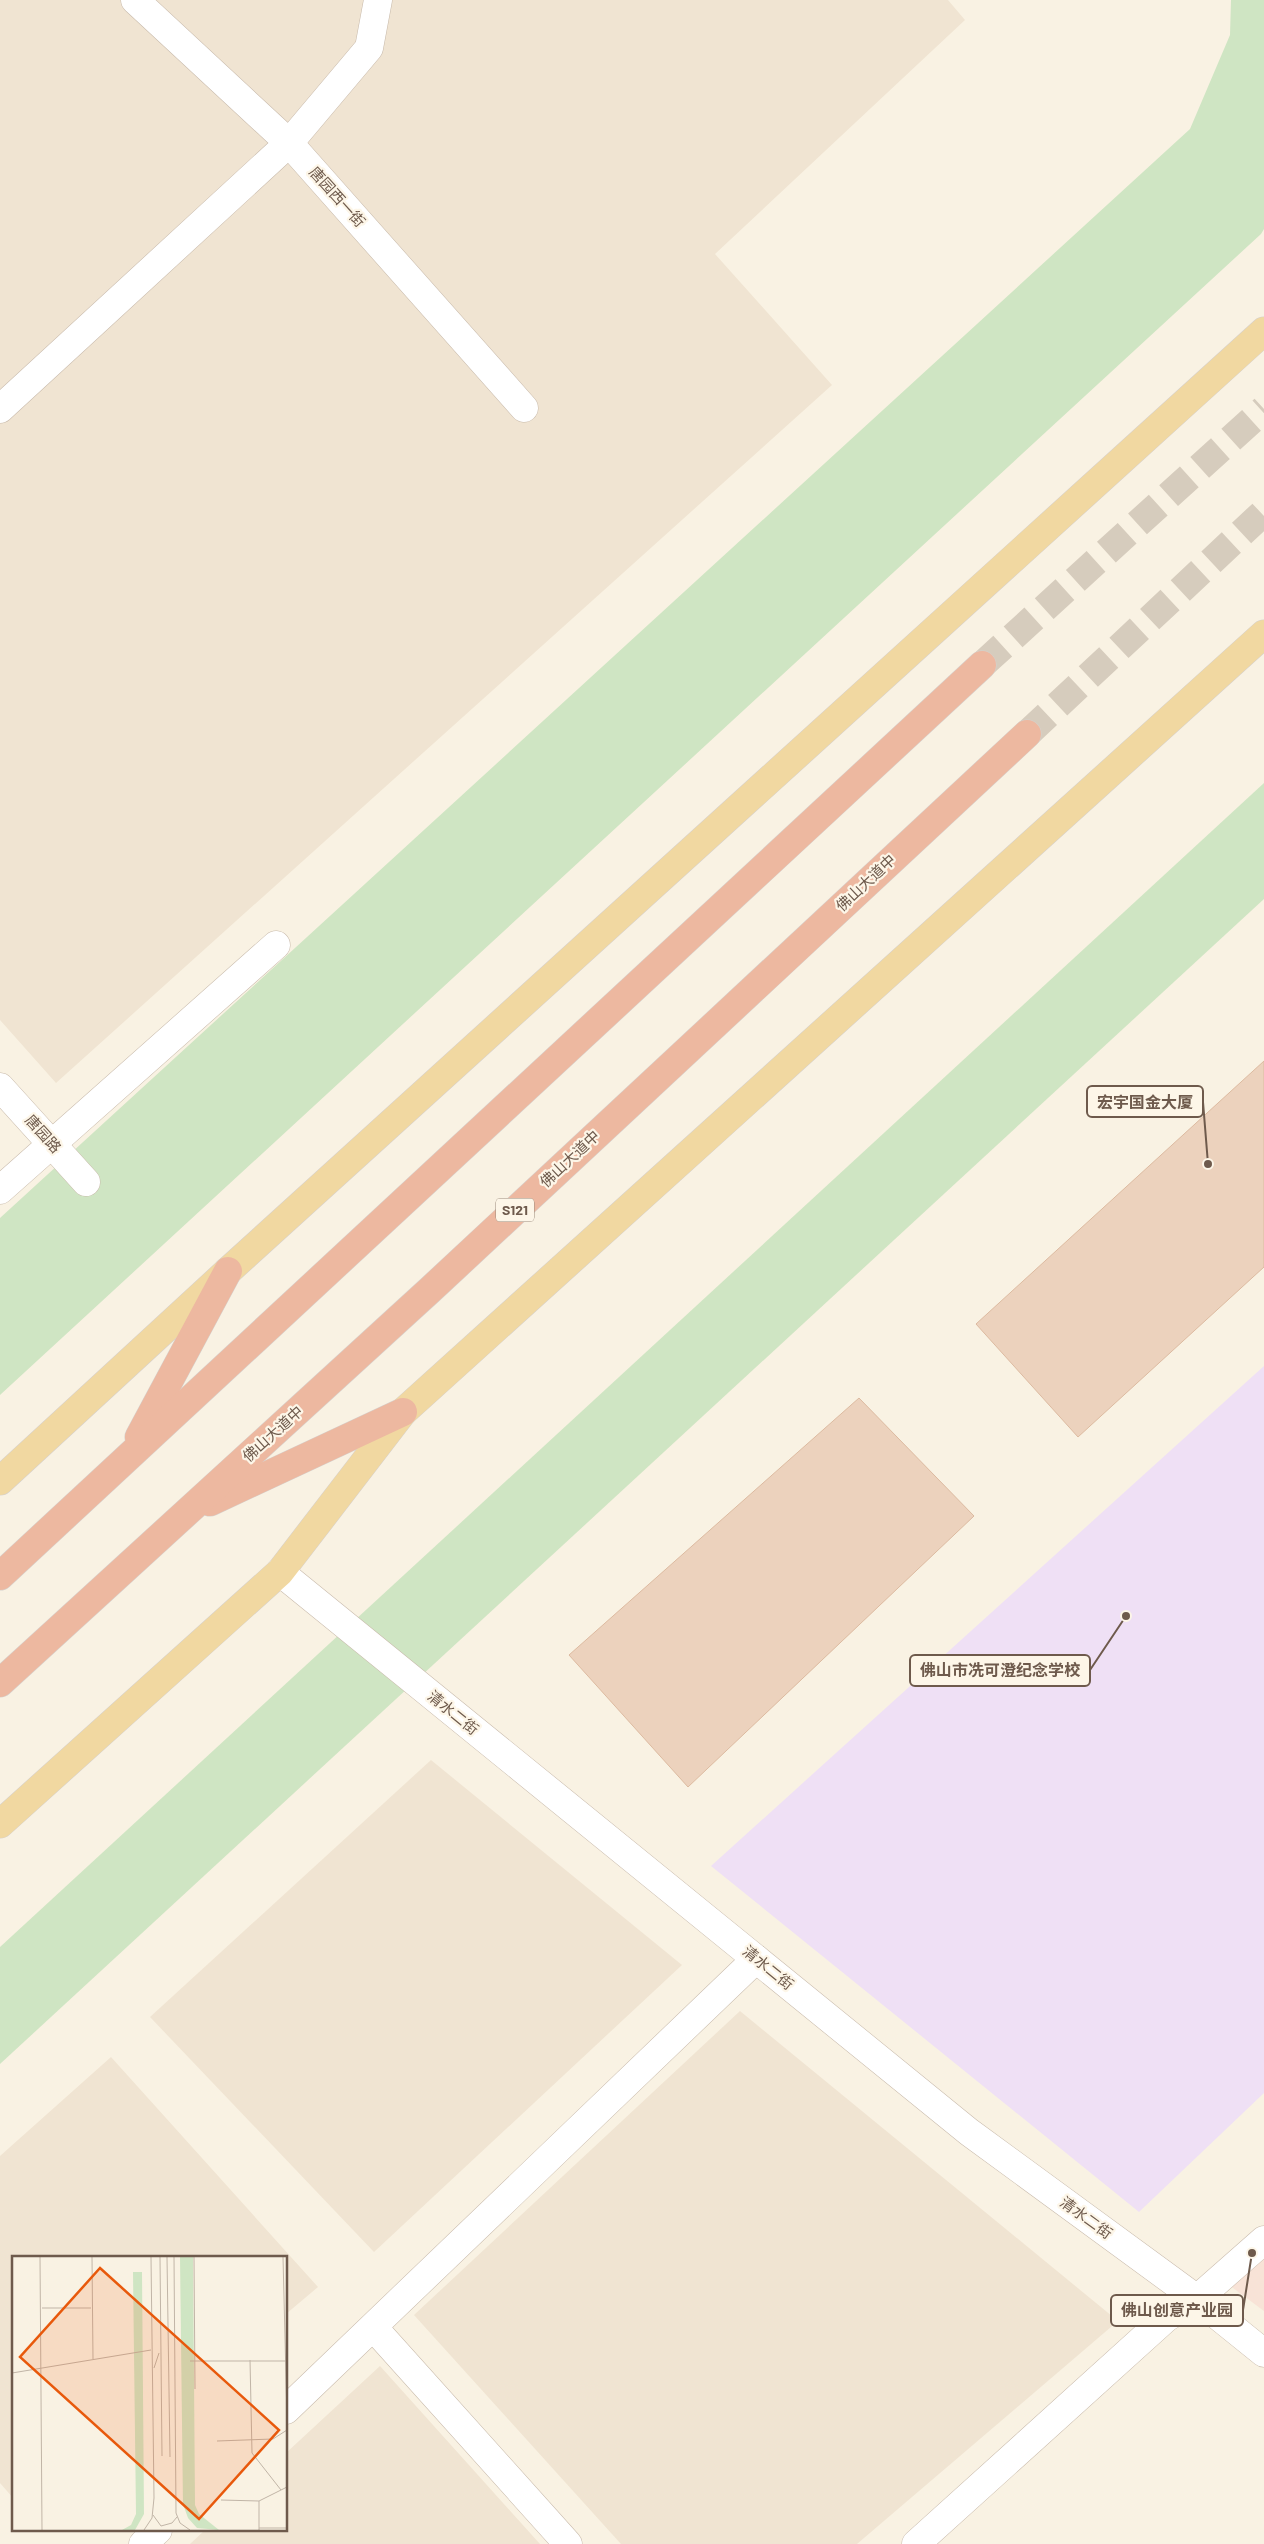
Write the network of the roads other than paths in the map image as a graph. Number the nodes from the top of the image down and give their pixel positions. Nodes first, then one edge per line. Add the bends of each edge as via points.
1 (135, 0) edge
2 (378, 0) edge
3 (289, 143) junction
4 (1264, 332) edge
5 (0, 408) edge
6 (524, 408) dead end
7 (1264, 634) edge
8 (982, 665) tunnel mouth
9 (1027, 734) tunnel mouth
10 (276, 945) dead end
11 (0, 1087) edge
12 (51, 1143) junction
13 (86, 1182) dead end
14 (0, 1190) edge
15 (228, 1271) junction
16 (402, 1412) junction
17 (130, 1456) junction
18 (0, 1481) edge
19 (186, 1513) junction
20 (280, 1572) junction
21 (0, 1576) edge
22 (0, 1683) edge
23 (0, 1824) edge
24 (756, 1958) junction
25 (1264, 2240) edge
26 (1197, 2299) junction
27 (374, 2328) junction
28 (1264, 2353) edge
29 (288, 2408) edge
30 (156, 2532) edge
31 (143, 2544) edge
32 (568, 2544) edge
33 (916, 2544) edge

1 - 3 street, 唐园西一街
2 - 3 street via 369,48
3 - 5 street
3 - 6 street, 唐园西一街
4 - 15 main road
7 - 16 main road
8 - 17 highway
9 - 19 highway, 佛山大道中 / S121
10 - 12 street
11 - 12 street, 唐园路
12 - 13 street, 唐园路
12 - 14 street
15 - 17 highway
15 - 18 main road
16 - 19 highway
16 - 20 main road
17 - 21 highway
19 - 22 highway, 佛山大道中 / S121
20 - 23 main road
20 - 24 street, 清水二街
24 - 26 street, 清水二街 via 969,2132
24 - 27 street
25 - 26 street
26 - 28 street, 清水二街
26 - 33 street via 1166,2318
27 - 29 street
27 - 32 street
30 - 31 street

